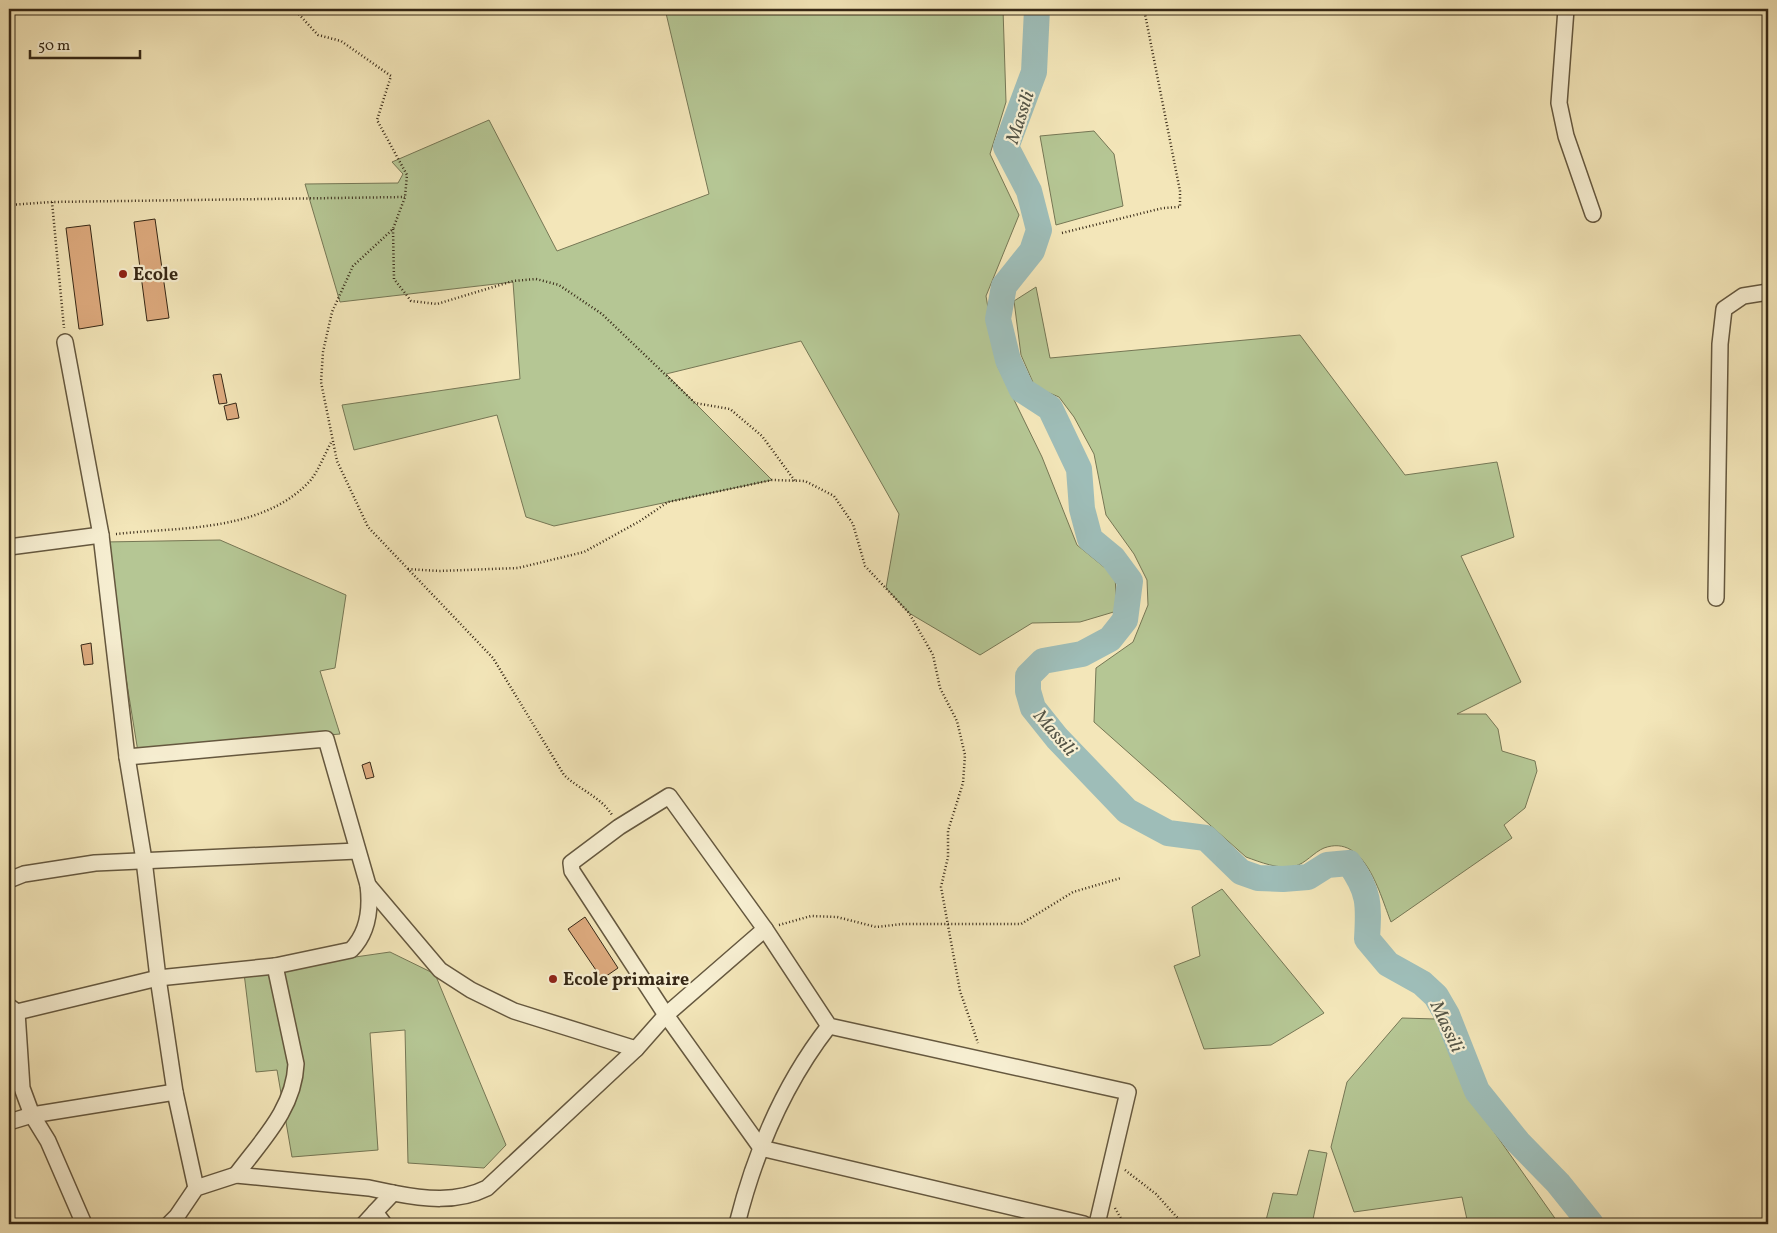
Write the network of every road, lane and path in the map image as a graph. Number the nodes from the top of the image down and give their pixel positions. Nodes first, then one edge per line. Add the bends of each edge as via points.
1 (294, 9) edge
2 (1144, 9) edge
3 (1566, 9) edge
4 (405, 196) junction
5 (52, 202) junction
6 (9, 205) edge
7 (1593, 214) dead end
8 (393, 229) junction
9 (1062, 232) dead end
10 (1768, 292) edge
11 (66, 342) joint
12 (333, 440) junction
13 (795, 481) junction
14 (101, 535) junction
15 (9, 547) edge
16 (408, 569) junction
17 (1716, 598) dead end
18 (127, 757) junction
19 (619, 827) junction
20 (357, 851) junction
21 (144, 860) junction
22 (1121, 878) dead end
23 (9, 880) edge
24 (368, 885) junction
25 (948, 924) junction
26 (765, 929) junction
27 (275, 966) junction
28 (158, 978) junction
29 (13, 1009) edge
30 (666, 1015) junction
31 (829, 1026) junction
32 (636, 1049) junction
33 (984, 1061) junction
34 (176, 1092) junction
35 (32, 1115) junction
36 (9, 1122) edge
37 (760, 1148) junction
38 (1112, 1160) junction
39 (236, 1175) junction
40 (196, 1188) junction
41 (393, 1193) junction
42 (380, 1218) edge
43 (84, 1224) edge
44 (169, 1224) edge
45 (364, 1224) edge
46 (737, 1224) edge
47 (1084, 1224) edge
48 (1097, 1224) edge
49 (1183, 1224) edge

1 - 4 path via 318,35 341,41 391,76 376,120 407,175
2 - 9 path via 1180,191 1180,207 1163,208
3 - 7 street via 1559,103 1566,136
4 - 5 path
4 - 8 path
5 - 6 path
5 - 11 path
8 - 12 path via 353,266 332,312 323,352 321,382
8 - 13 path via 394,279 411,301 437,304 536,278 558,285 602,314 695,402 730,409 762,436
10 - 17 street via 1743,296 1724,309 1720,344
11 - 14 street
12 - 14 path via 312,479 295,495 248,519
12 - 16 path via 337,461 368,527
13 - 16 path via 772,480 668,502 584,552 518,568
13 - 25 path via 805,481 834,496 853,524 865,566 909,613 933,655 940,688 957,721 965,756 964,783 948,831 948,857 941,887
14 - 15 street
14 - 18 street
16 - 19 path via 493,658 564,775 598,798
18 - 20 street via 326,739
18 - 21 street
19 - 26 street via 669,796
19 - 30 street via 571,863 571,867
20 - 21 street
20 - 24 street
21 - 23 street via 95,863 24,874
21 - 28 street
22 - 25 path via 1073,892 1021,924
24 - 27 street via 370,901 363,936 351,950
24 - 32 street via 440,970 471,990 514,1011
25 - 26 path via 876,927 837,917 812,916
25 - 33 path via 960,991
26 - 30 street
26 - 31 street
27 - 28 street
27 - 39 street via 296,1064 296,1079 276,1124
28 - 29 street
28 - 34 street
29 - 35 street via 22,1088
30 - 32 street
30 - 37 street
31 - 33 street
31 - 37 street via 807,1054 775,1111
32 - 41 street via 487,1188 462,1197 422,1198
33 - 38 street via 1129,1093
34 - 35 street
34 - 40 street
35 - 36 street
35 - 43 street via 48,1141
37 - 46 street
37 - 47 street
38 - 48 street
38 - 49 path via 1156,1194
39 - 40 street
39 - 41 street
40 - 44 street
41 - 42 street
42 - 45 street

